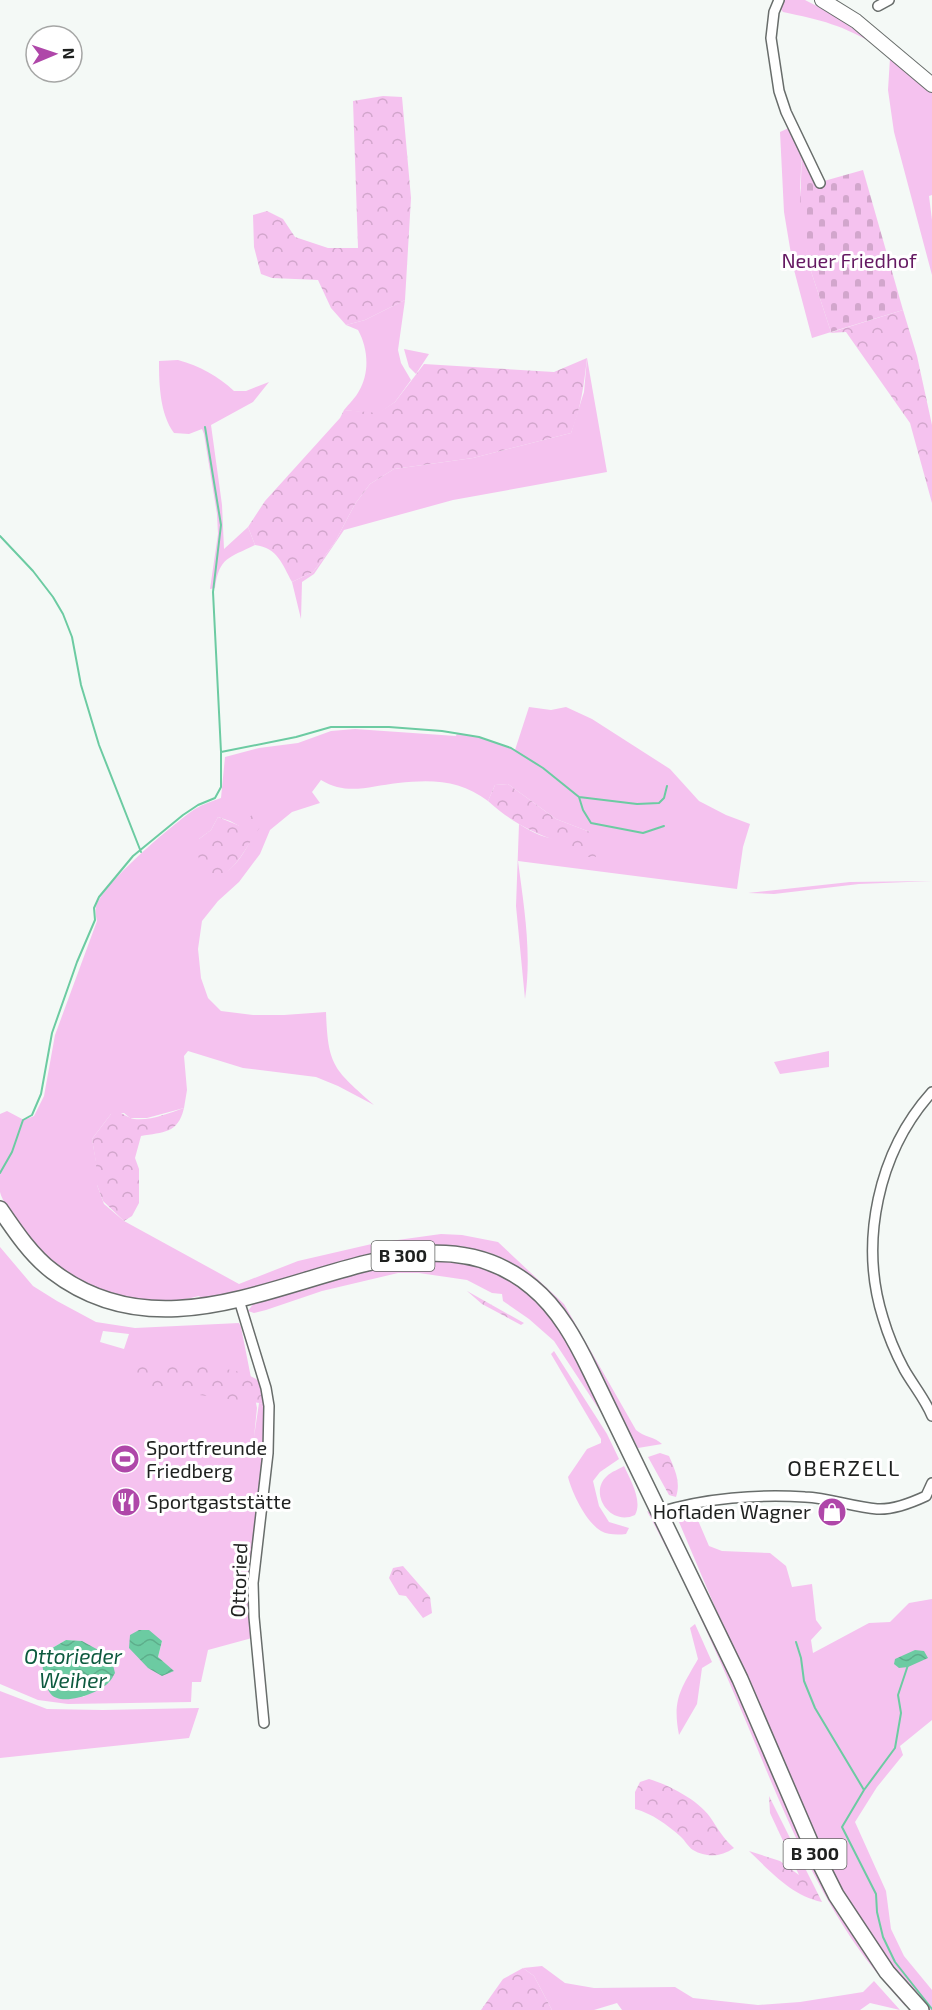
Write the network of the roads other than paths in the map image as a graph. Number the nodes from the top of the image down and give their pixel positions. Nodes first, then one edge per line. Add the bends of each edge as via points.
1 (779, 0) edge
2 (822, 0) edge
3 (889, 0) edge
4 (878, 6) dead end
5 (932, 85) edge
6 (820, 183) dead end
7 (932, 1092) edge
8 (0, 1209) edge
9 (239, 1300) junction
10 (932, 1416) edge
11 (932, 1483) edge
12 (660, 1512) junction
13 (264, 1723) dead end
14 (921, 2010) edge

1 - 6 street via 771,38 779,91
2 - 5 main road via 856,21
3 - 4 street
7 - 10 street via 900,1138 883,1179 876,1206 873,1259 883,1318 903,1368
8 - 9 main road, B 300 via 19,1237 52,1270 93,1295 139,1308 181,1309
9 - 12 main road, B 300 via 340,1270 425,1252 480,1258 506,1269 533,1287 555,1309 575,1340
9 - 13 street, Ottoried via 260,1369 270,1424 254,1582
11 - 12 street via 926,1497 879,1509 775,1496 686,1505
12 - 14 main road, B 300 via 836,1895 887,1971

